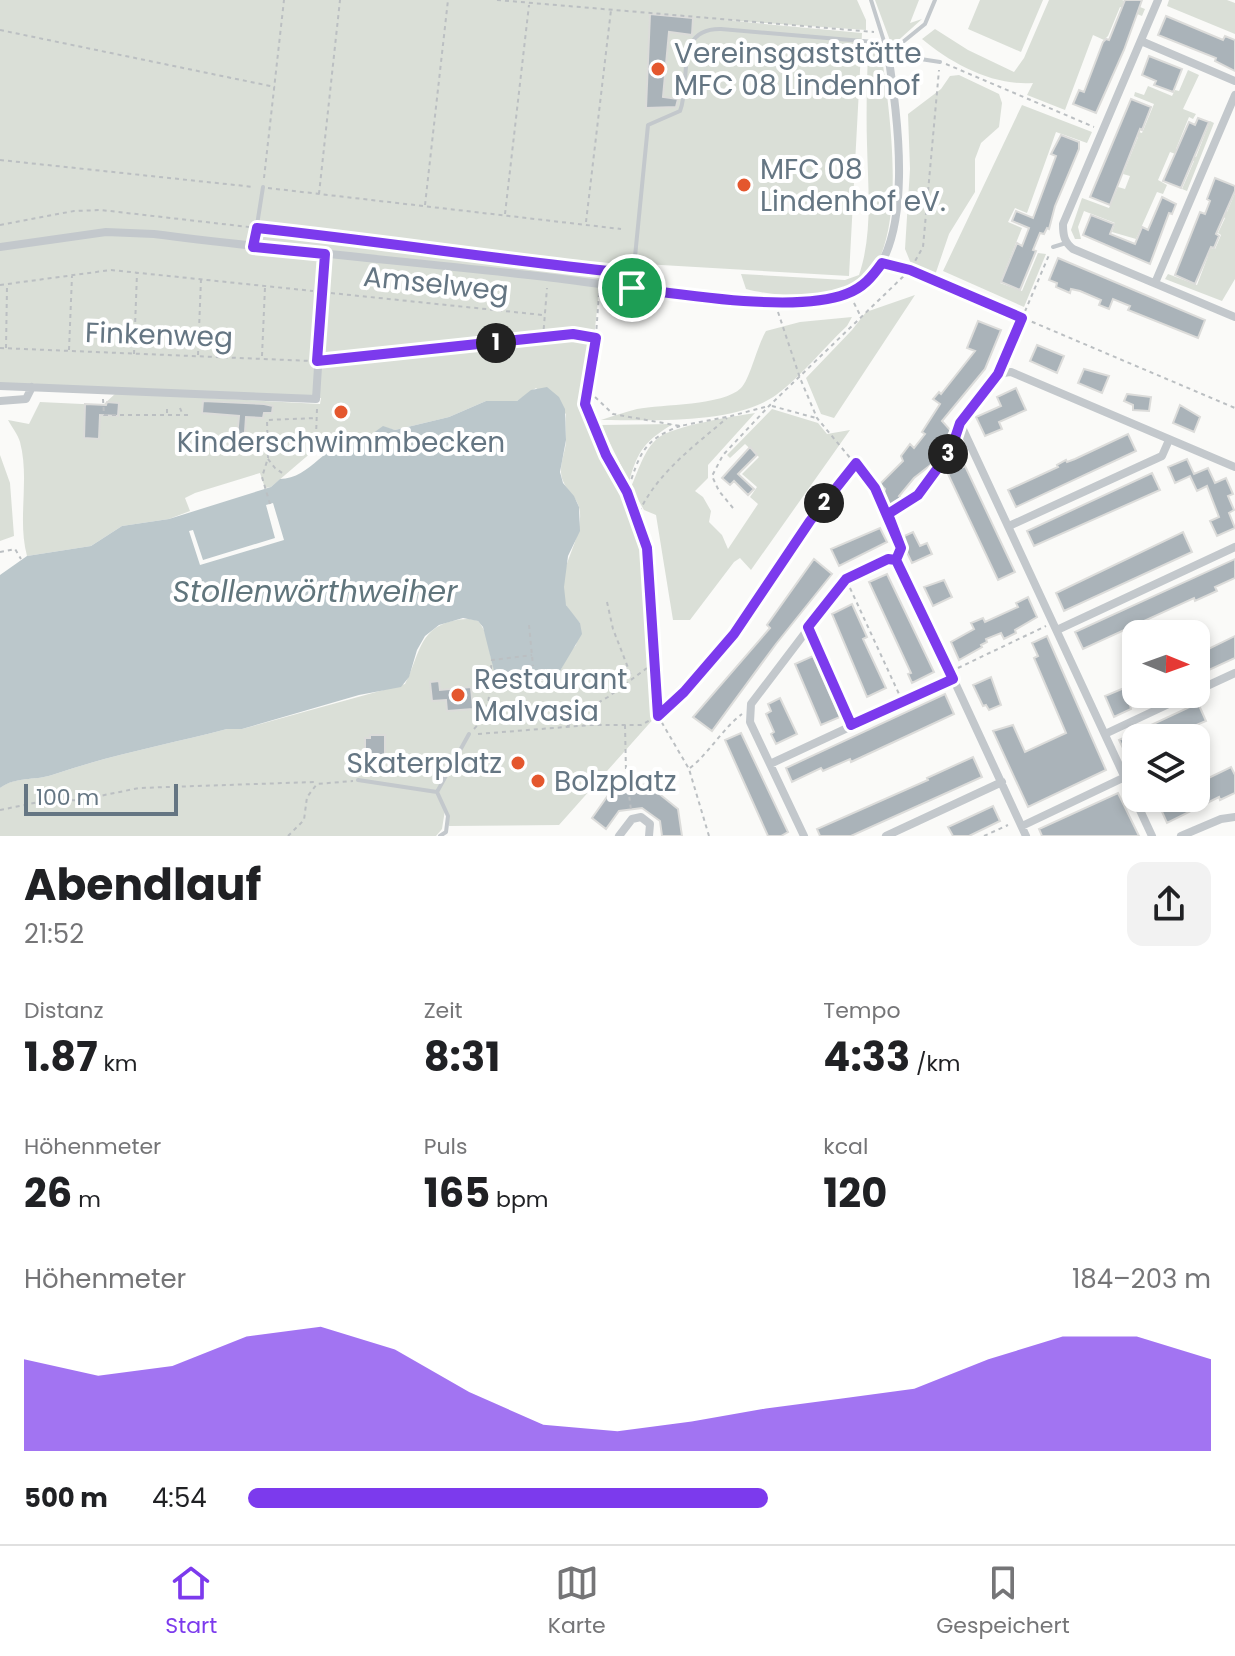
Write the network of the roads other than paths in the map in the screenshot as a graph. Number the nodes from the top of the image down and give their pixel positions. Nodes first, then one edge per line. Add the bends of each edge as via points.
1 (871, 0) edge
2 (935, 0) edge
3 (1158, 0) edge
4 (1141, 41) junction
5 (886, 43) junction
6 (888, 54) junction
7 (940, 62) road end
8 (1235, 81) edge
9 (1235, 95) edge
10 (263, 187) road end
11 (1066, 243) junction
12 (0, 247) edge
13 (253, 247) junction
14 (1053, 247) road end
15 (325, 254) junction
16 (1155, 283) junction
17 (632, 288) junction
18 (1235, 317) edge
19 (0, 386) edge
20 (32, 387) junction
21 (0, 401) edge
22 (960, 423) junction
23 (1169, 440) junction
24 (1235, 467) edge
25 (918, 495) road end
26 (1009, 526) junction
27 (1235, 547) edge
28 (1056, 626) junction
29 (1235, 673) edge
30 (952, 676) junction
31 (1210, 685) edge
32 (1160, 708) edge
33 (469, 734) road end
34 (1105, 734) junction
35 (770, 764) junction
36 (1122, 771) edge
37 (1122, 778) edge
38 (358, 780) road end
39 (1002, 782) junction
40 (437, 792) junction
41 (1141, 812) edge
42 (1235, 817) edge
43 (1020, 823) junction
44 (440, 836) edge
45 (619, 836) edge
46 (649, 836) edge
47 (804, 836) edge
48 (886, 836) edge
49 (1026, 836) edge
50 (1152, 836) edge
51 (1181, 836) edge

1 - 5 lane
2 - 6 lane via 925,24
3 - 4 street
4 - 8 street
4 - 11 street via 1063,224
5 - 6 lane
5 - 17 lane via 721,29 697,34 688,50 678,115 648,125
6 - 7 lane
6 - 17 street via 896,110 896,212 882,263 861,287 832,299 775,302
9 - 16 street
10 - 13 lane
11 - 14 lane
11 - 16 street
12 - 13 street via 106,232
13 - 15 street
15 - 17 street
15 - 20 street via 316,399
16 - 18 street
19 - 20 street
20 - 21 street via 26,399
22 - 23 street via 998,374 1011,372
22 - 25 lane via 951,450
22 - 26 street
23 - 24 street
23 - 26 street via 1162,456
26 - 28 street
27 - 28 street
28 - 34 street
29 - 31 street
30 - 35 street
30 - 35 street via 896,560 846,579 751,704 750,722
30 - 39 street
32 - 34 street
33 - 40 lane
34 - 36 street
35 - 47 street
37 - 43 street
38 - 40 lane
39 - 43 street
39 - 48 street
40 - 44 lane via 448,816 446,832
41 - 50 street
42 - 51 street
43 - 49 street
45 - 46 street via 632,819 641,817 650,824

